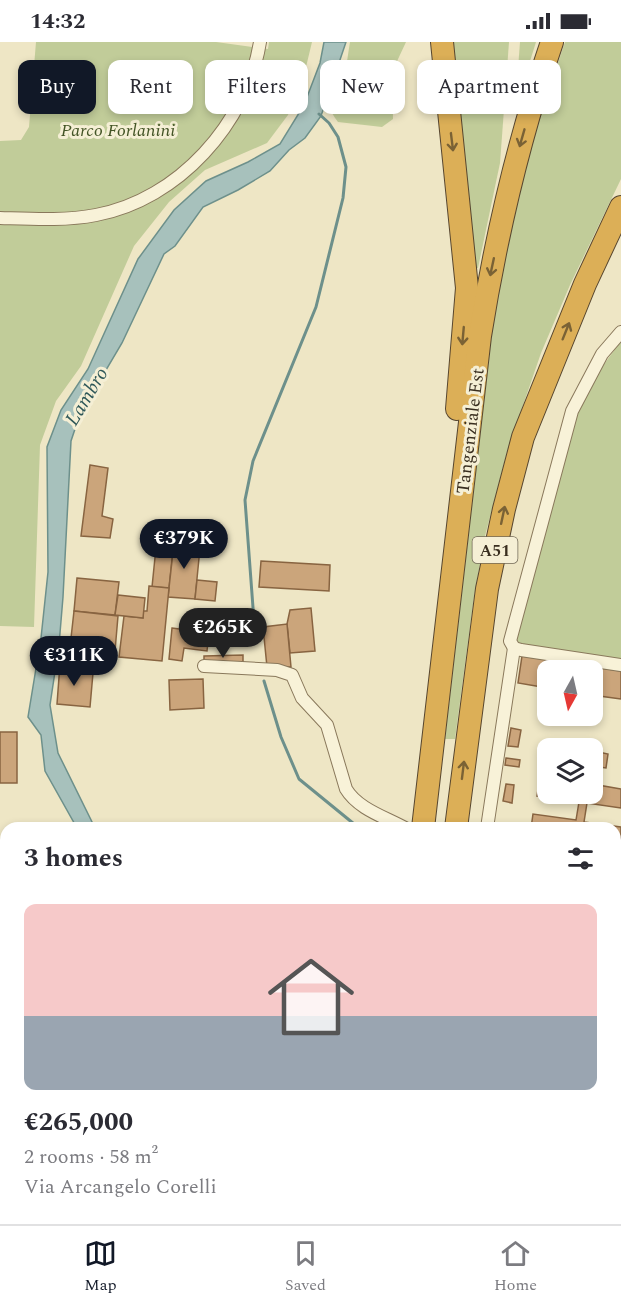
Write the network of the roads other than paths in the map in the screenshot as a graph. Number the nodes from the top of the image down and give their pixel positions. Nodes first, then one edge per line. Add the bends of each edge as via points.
1 (260, 42) edge
2 (442, 42) edge
3 (552, 42) edge
4 (621, 207) edge
5 (0, 218) edge
6 (621, 235) edge
7 (585, 284) junction
8 (621, 332) edge
9 (464, 419) junction
10 (514, 648) junction
11 (621, 665) edge
12 (204, 666) dead end
13 (394, 822) edge
14 (424, 822) edge
15 (457, 822) edge
16 (488, 822) edge

1 - 5 street via 251,81 229,122 197,159 162,188 98,215
2 -> 9 highway via 467,280
3 -> 9 highway, Tangenziale Est / A51 via 519,145 504,209
4 - 7 highway, A51
6 - 7 highway via 605,268
15 -> 7 highway, A51 via 487,589 504,509 523,437
8 - 10 street via 602,354 572,411 510,635
9 - 14 highway, Tangenziale Est / A51 via 441,680
10 - 11 street
10 - 16 street
12 - 13 street via 277,670 292,675 302,698 328,728 350,795

